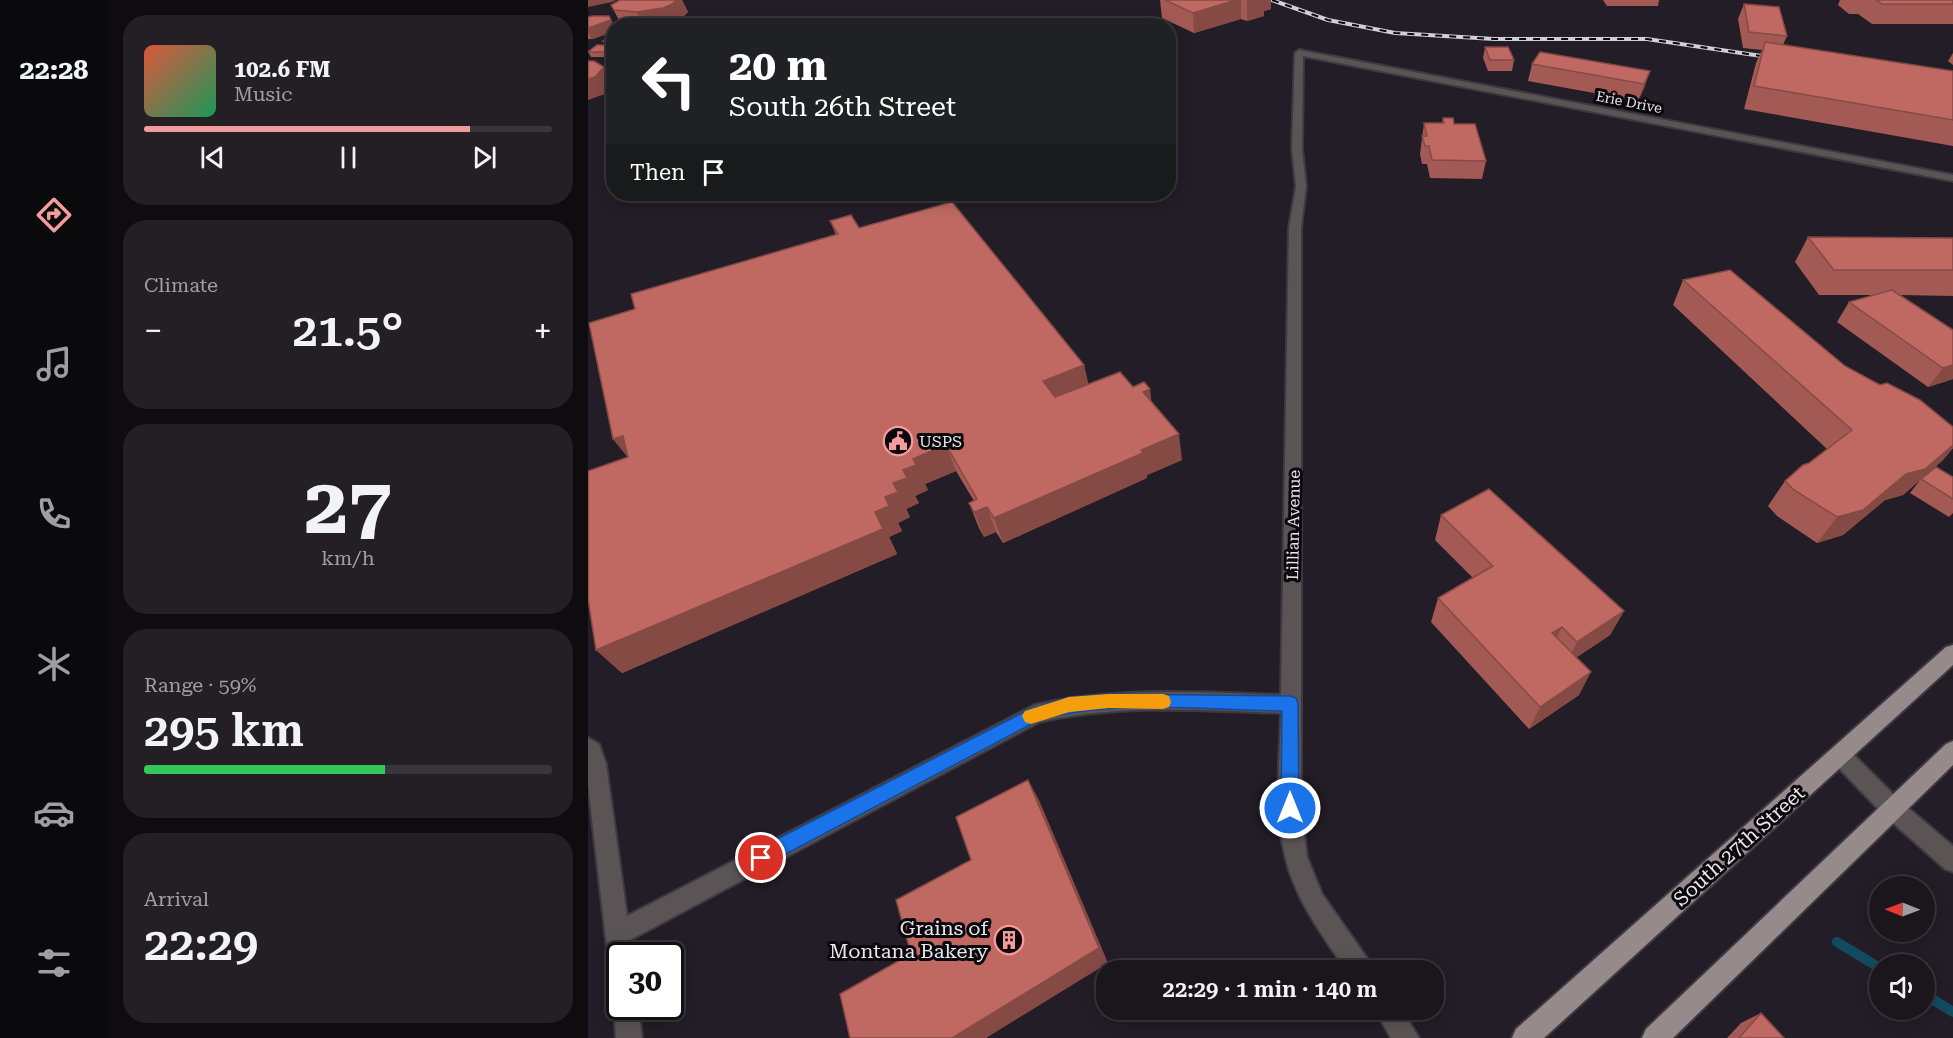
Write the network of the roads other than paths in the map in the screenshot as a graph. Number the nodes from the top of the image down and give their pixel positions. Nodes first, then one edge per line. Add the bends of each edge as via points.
1 (1299, 53) joint
2 (1953, 178) edge
3 (1953, 652) edge
4 (1290, 704) junction
5 (588, 748) edge
6 (1953, 751) edge
7 (1840, 755) junction
8 (1892, 808) junction
9 (1953, 861) edge
10 (617, 934) junction
11 (618, 942) edge
12 (1353, 960) edge
13 (627, 1020) edge
14 (1394, 1020) edge
15 (629, 1038) edge
16 (1406, 1038) edge
17 (1525, 1038) edge
18 (1655, 1038) edge

1 - 2 street, Erie Drive
1 - 4 street, Lillian Avenue via 1297,149 1301,186 1295,228
3 - 7 main road, South 27th Street
4 - 10 street via 1109,701 1035,714
4 - 12 street, Lillian Avenue via 1290,808 1296,857 1314,902
5 - 10 street via 596,764
6 - 8 main road
7 - 8 street
7 - 17 main road, South 27th Street
8 - 9 street
8 - 18 main road
10 - 11 street
13 - 15 street
14 - 16 street

